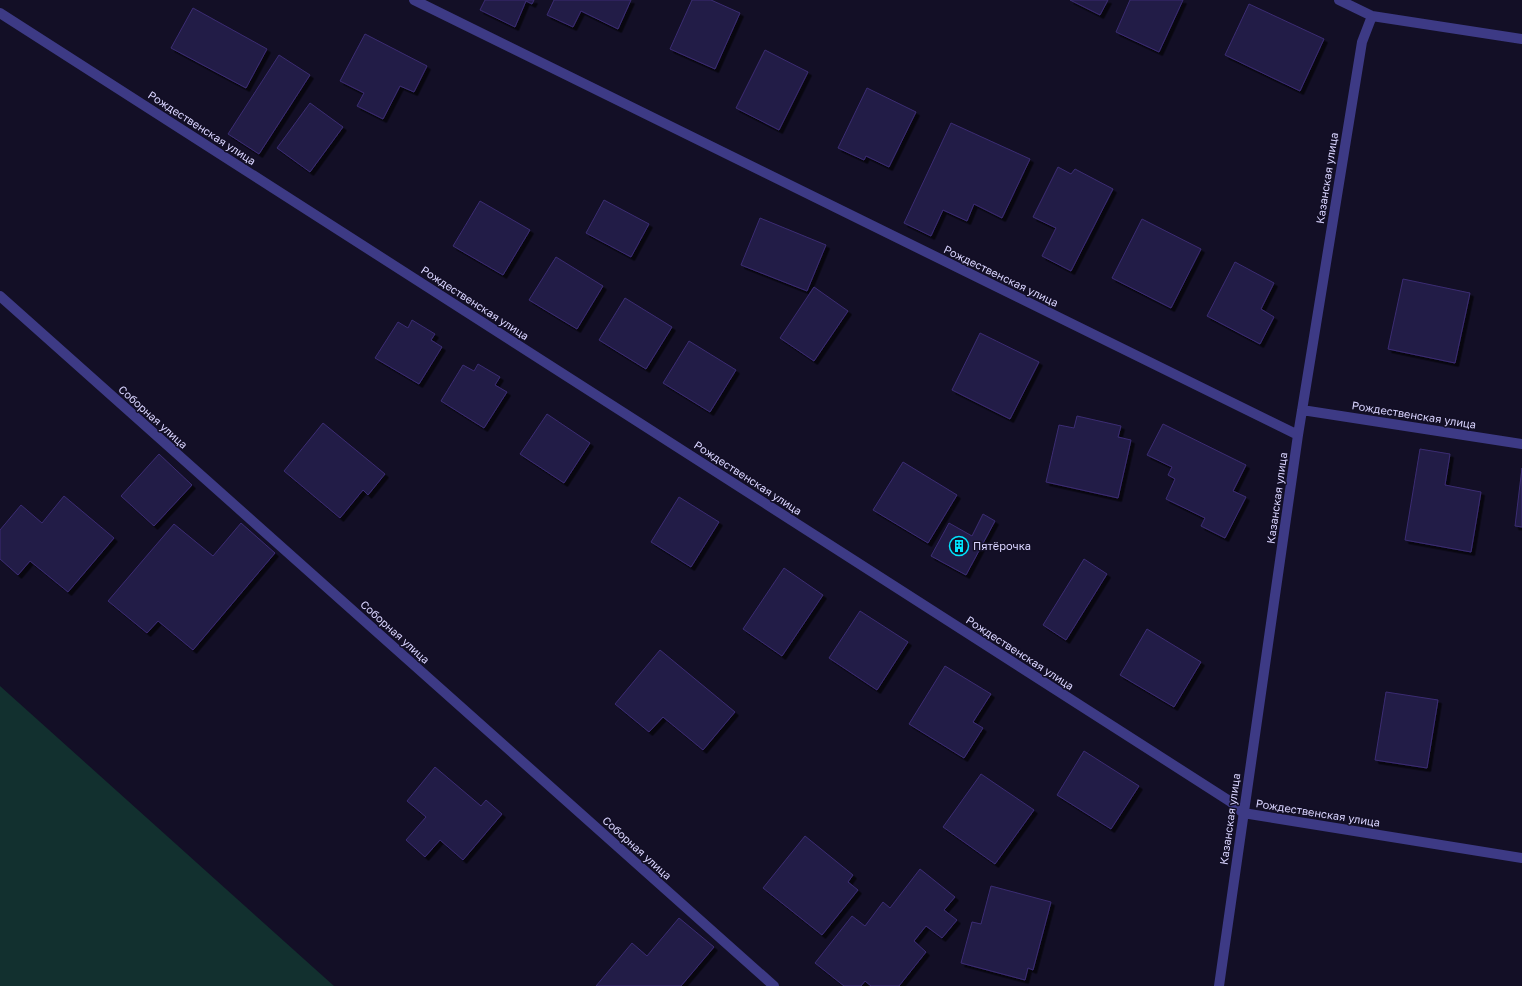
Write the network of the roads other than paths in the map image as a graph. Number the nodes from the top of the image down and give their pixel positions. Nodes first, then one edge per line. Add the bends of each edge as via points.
1 (414, 0) edge
2 (1339, 0) edge
3 (0, 13) edge
4 (1372, 16) junction
5 (1522, 40) edge
6 (0, 296) edge
7 (1302, 410) junction
8 (1298, 435) junction
9 (1522, 444) edge
10 (1243, 813) junction
11 (1522, 858) edge
12 (774, 986) edge
13 (1218, 986) edge

1 - 8 street, Рождественская улица
2 - 4 street
3 - 10 street, Рождественская улица via 1231,802
4 - 5 street
4 - 7 street, Казанская улица via 1362,42
6 - 12 street, Соборная улица
7 - 8 street, Казанская улица
7 - 9 street, Рождественская улица
8 - 10 street, Казанская улица
10 - 11 street, Рождественская улица
10 - 13 street, Казанская улица

